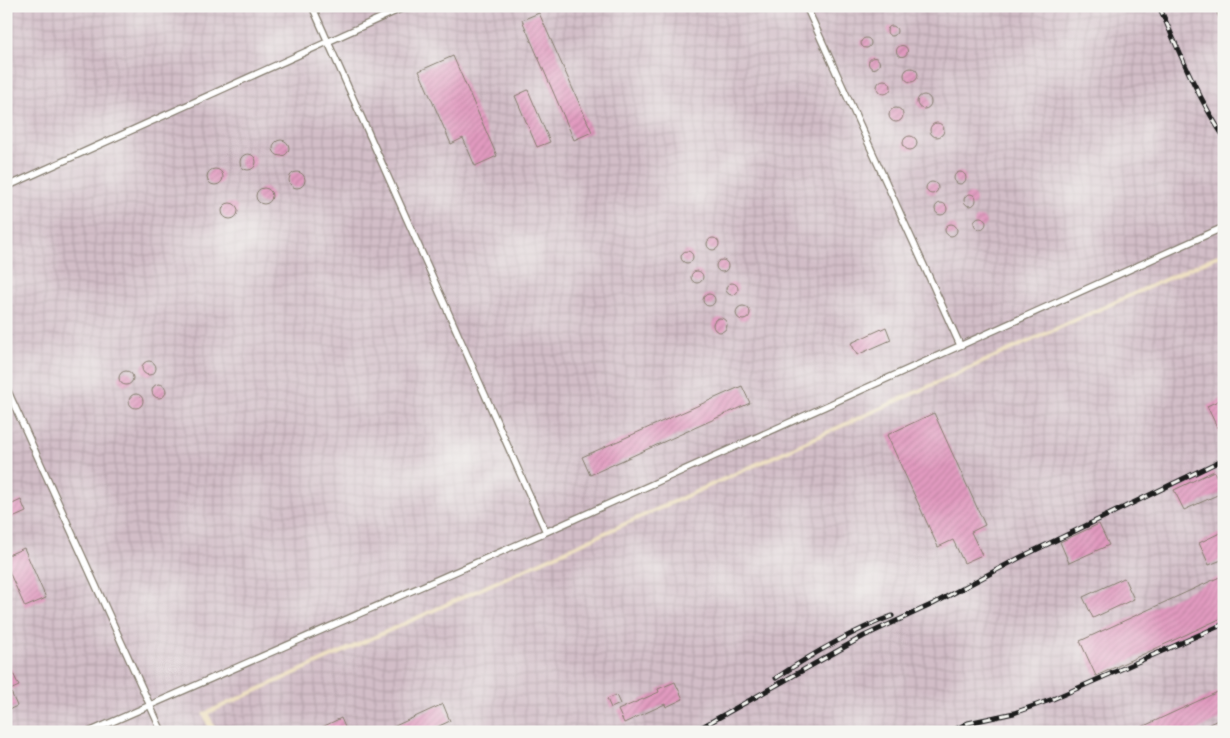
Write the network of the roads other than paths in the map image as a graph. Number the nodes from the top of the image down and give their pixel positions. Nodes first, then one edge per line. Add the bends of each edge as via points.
1 (312, 6) edge
2 (407, 6) edge
3 (806, 6) edge
4 (1218, 6) edge
5 (1224, 20) edge
6 (328, 42) junction
7 (6, 187) edge
8 (1224, 227) edge
9 (960, 345) junction
10 (6, 387) edge
11 (546, 532) junction
12 (149, 704) junction
13 (89, 732) edge
14 (162, 732) edge

1 - 6 lane
2 - 6 lane
3 - 9 lane
4 - 5 lane
6 - 7 lane
6 - 11 lane
8 - 9 lane
9 - 11 lane
10 - 12 lane
11 - 12 lane
12 - 13 lane
12 - 14 lane

